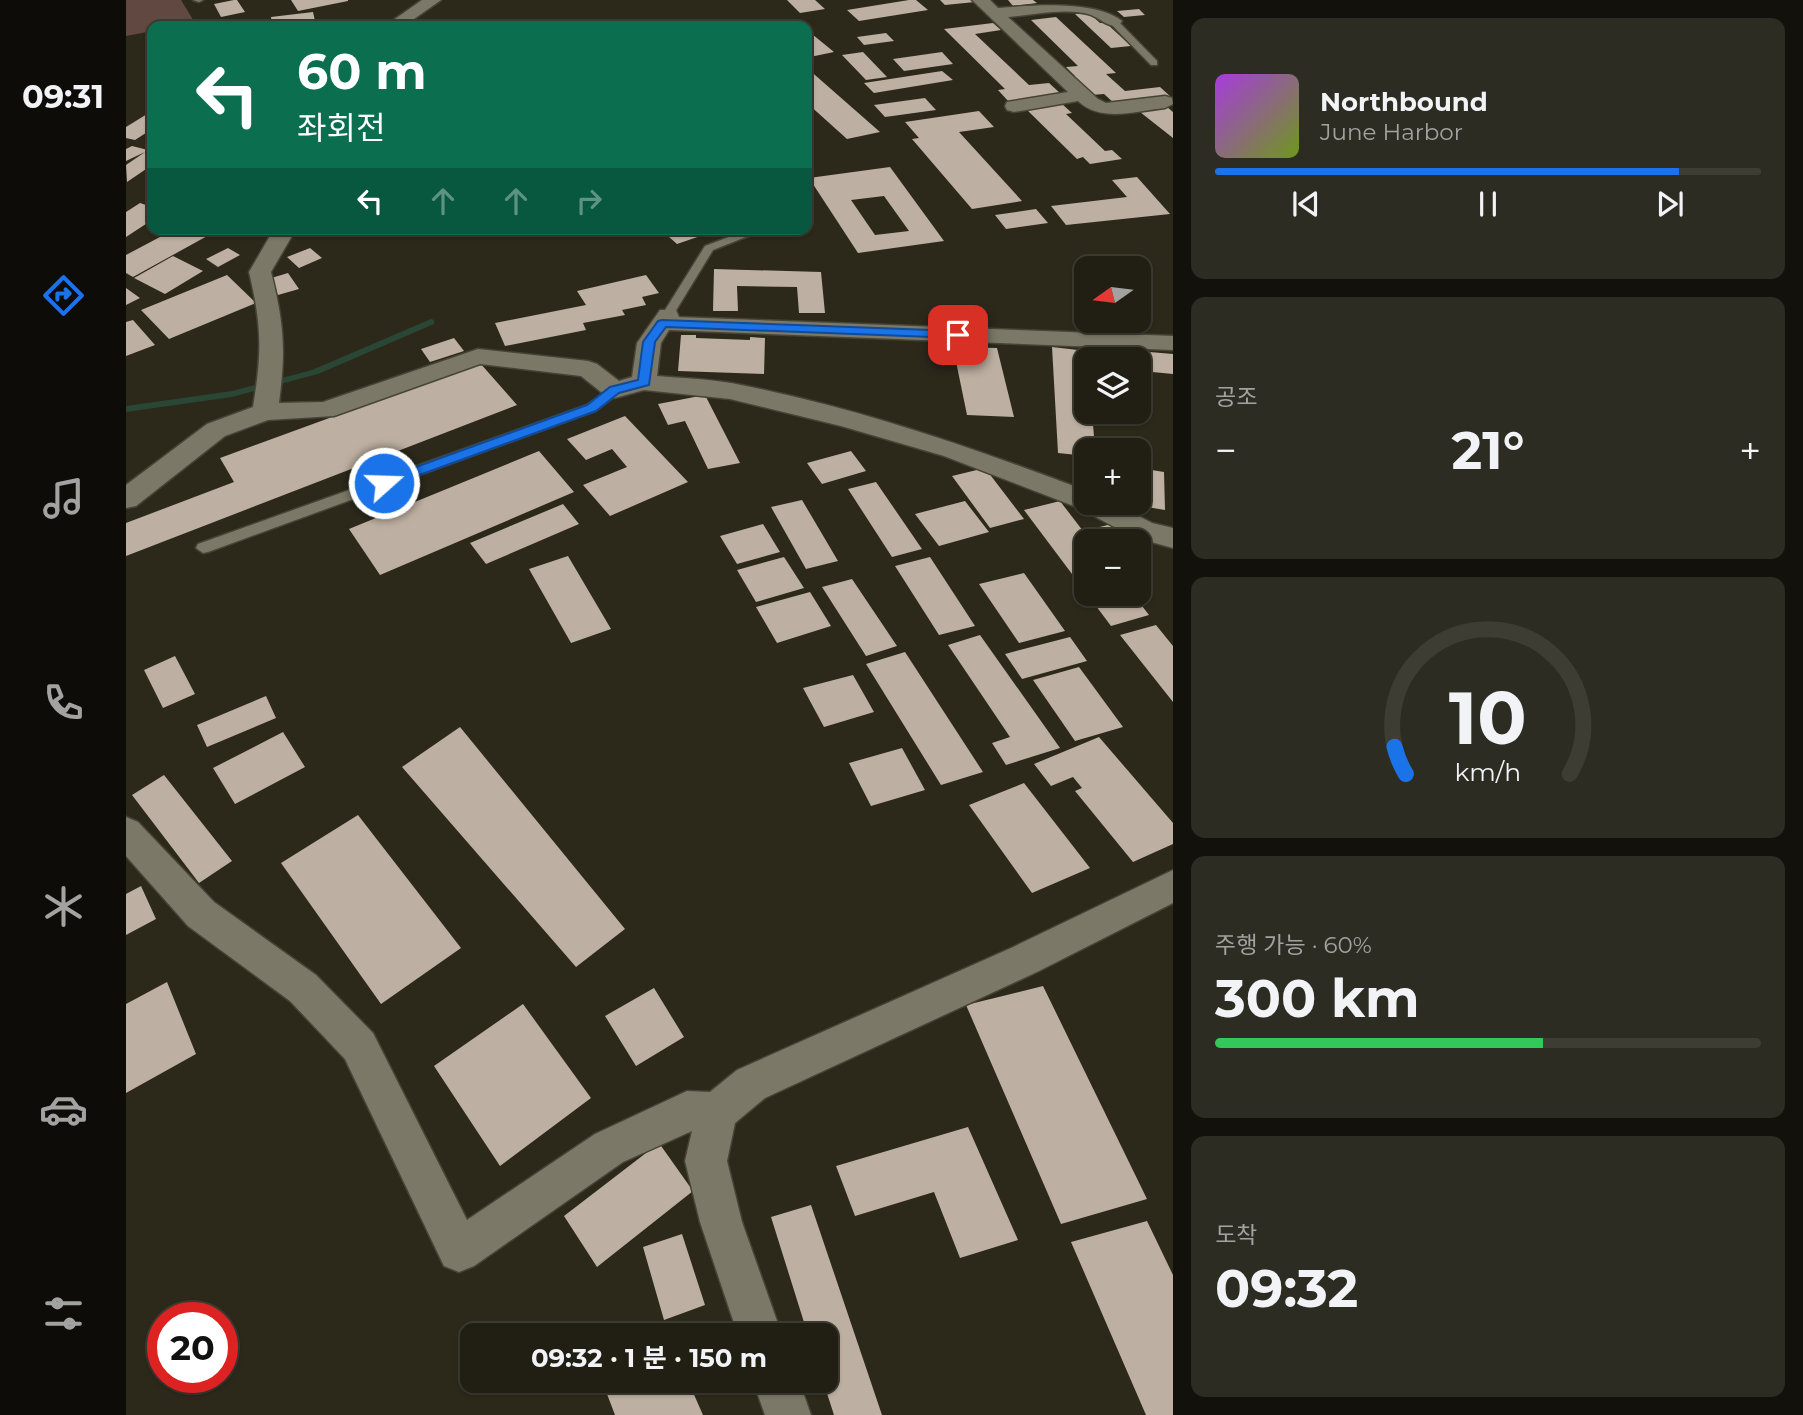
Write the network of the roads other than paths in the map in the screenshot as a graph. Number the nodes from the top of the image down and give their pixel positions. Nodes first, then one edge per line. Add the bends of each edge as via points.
1 (433, 0) edge
2 (980, 0) edge
3 (994, 13) junction
4 (401, 21) edge
5 (1113, 21) joint
6 (1154, 63) dead end
7 (1082, 95) junction
8 (1165, 103) dead end
9 (1014, 106) dead end
10 (282, 235) edge
11 (745, 235) edge
12 (665, 319) junction
13 (1173, 343) edge
14 (644, 382) junction
15 (615, 390) junction
16 (265, 412) junction
17 (1074, 497) edge
18 (126, 499) edge
19 (1114, 515) edge
20 (1173, 538) edge
21 (203, 548) dead end
22 (126, 832) edge
23 (1173, 886) edge
24 (718, 1112) junction
25 (756, 1323) edge
26 (780, 1393) edge
27 (788, 1415) edge

1 - 4 street
2 - 3 street
3 - 5 street via 1072,7 1095,10
3 - 7 street
5 - 6 lane
7 - 8 street via 1104,109
7 - 9 street
10 - 16 street via 260,272 273,348
11 - 12 lane via 709,248
12 - 13 street
12 - 14 street via 649,342
14 - 15 street
14 - 17 street via 730,391 846,419 953,450
15 - 16 street via 588,369 478,356 325,410
15 - 21 lane via 591,408
16 - 18 street via 216,430
19 - 20 street
22 - 24 street via 201,914 303,988 359,1046 459,1251 609,1148 687,1111
23 - 24 street via 1024,961 751,1084
24 - 25 street via 706,1161 721,1222
26 - 27 street

